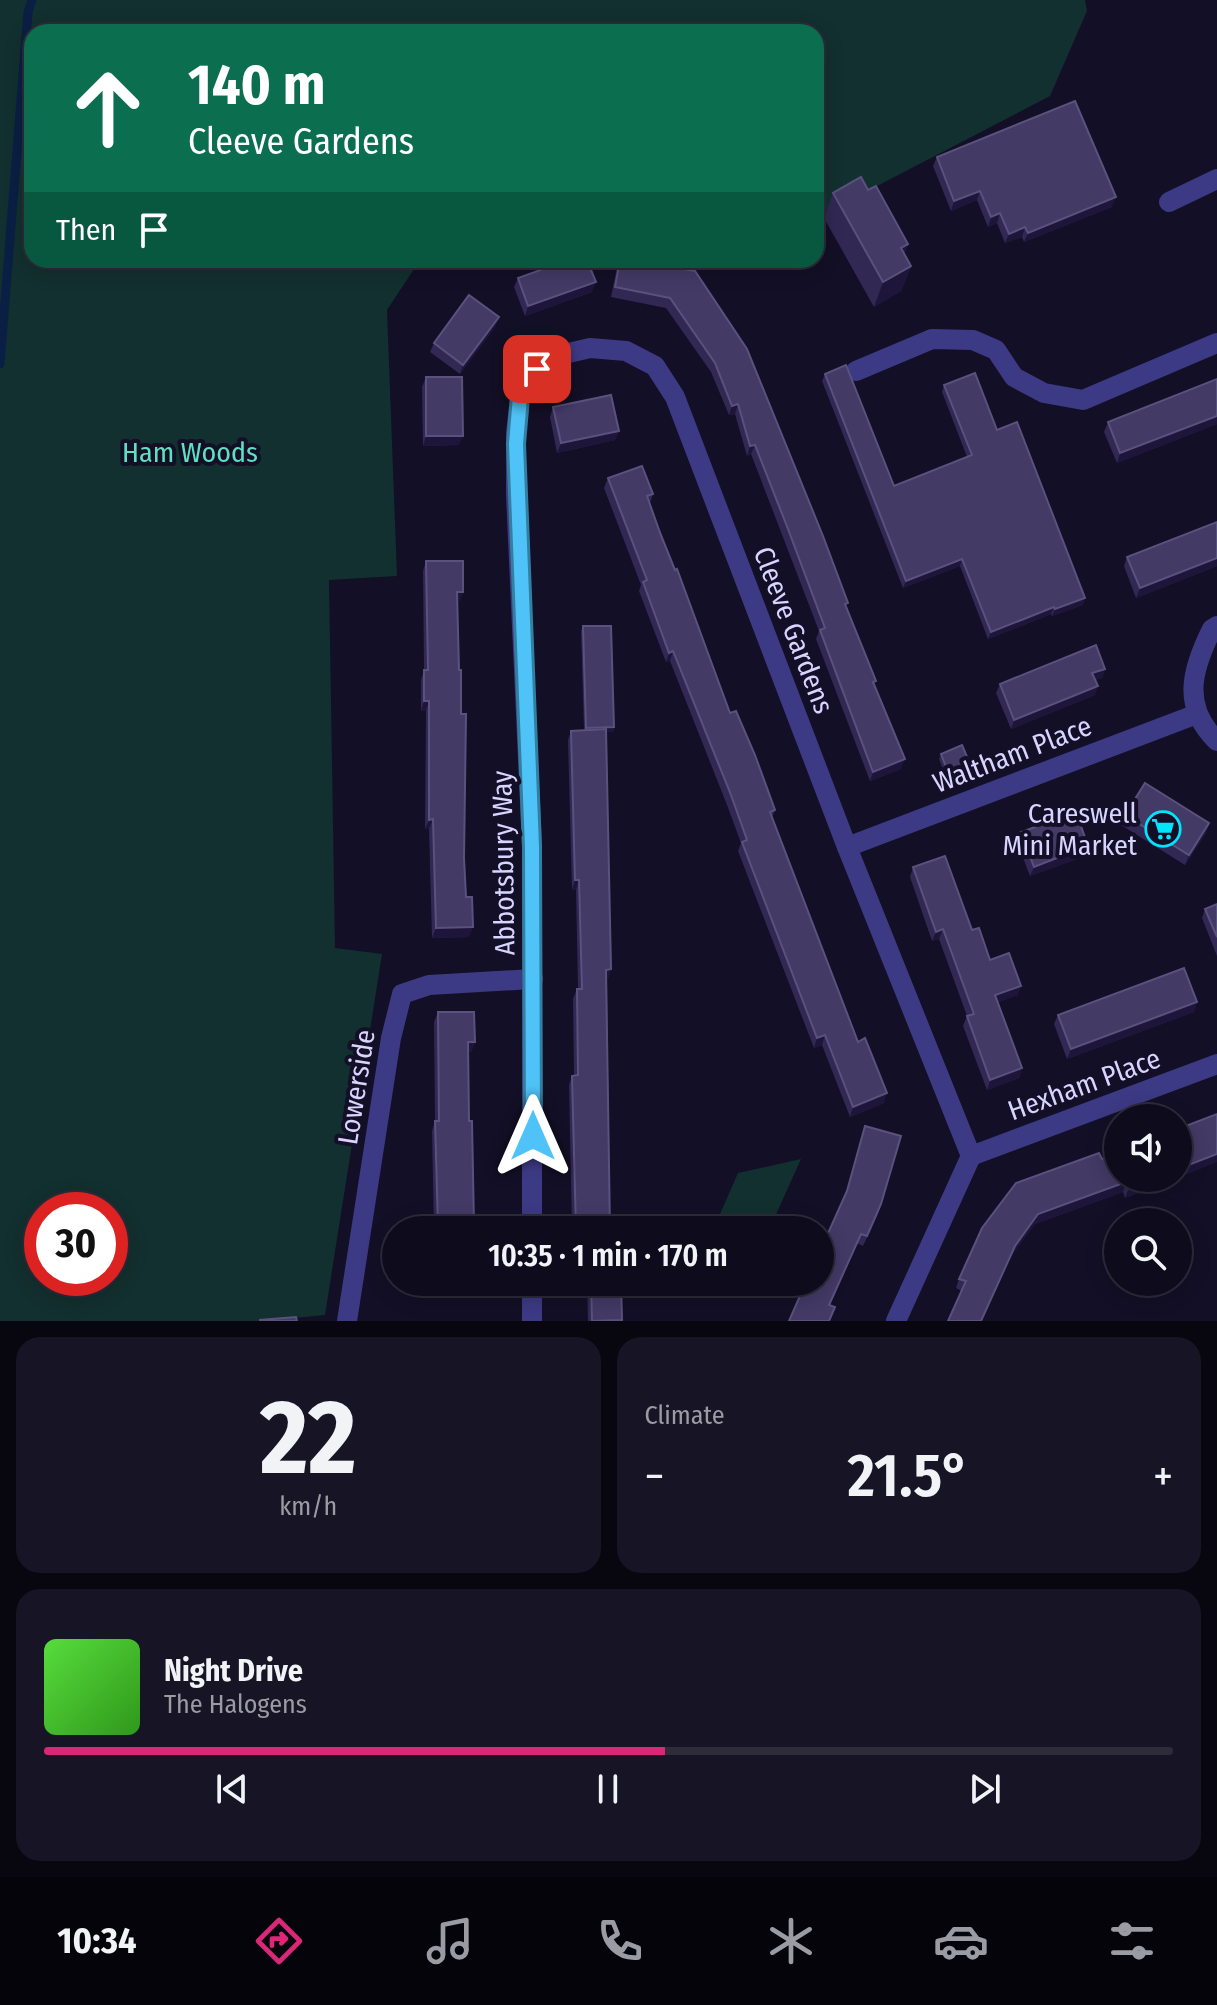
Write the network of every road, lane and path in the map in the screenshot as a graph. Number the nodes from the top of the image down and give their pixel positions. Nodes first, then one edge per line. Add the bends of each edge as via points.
1 (1217, 179) edge
2 (1169, 202) dead end
3 (1217, 343) edge
4 (856, 371) dead end
5 (516, 495) joint
6 (1217, 626) edge
7 (1197, 714) junction
8 (1217, 741) edge
9 (847, 847) junction
10 (533, 979) junction
11 (1217, 1064) edge
12 (971, 1156) junction
13 (532, 1216) edge
14 (532, 1296) edge
15 (347, 1321) edge
16 (532, 1321) edge
17 (896, 1321) edge

1 - 2 street
3 - 4 street via 1083,400 1044,393 1014,377 996,350 973,340 932,339
5 - 9 street, Cleeve Gardens via 520,397 537,369 560,355 590,348 626,351 655,366 675,397
5 - 10 street, Abbotsbury Way
6 - 7 street via 1195,663
7 - 8 street
7 - 9 street, Waltham Place
9 - 12 street, Cleeve Gardens
10 - 13 street, Abbotsbury Way
10 - 15 street, Lowerside via 429,985 402,994
11 - 12 street, Hexham Place
12 - 17 street
14 - 16 street

